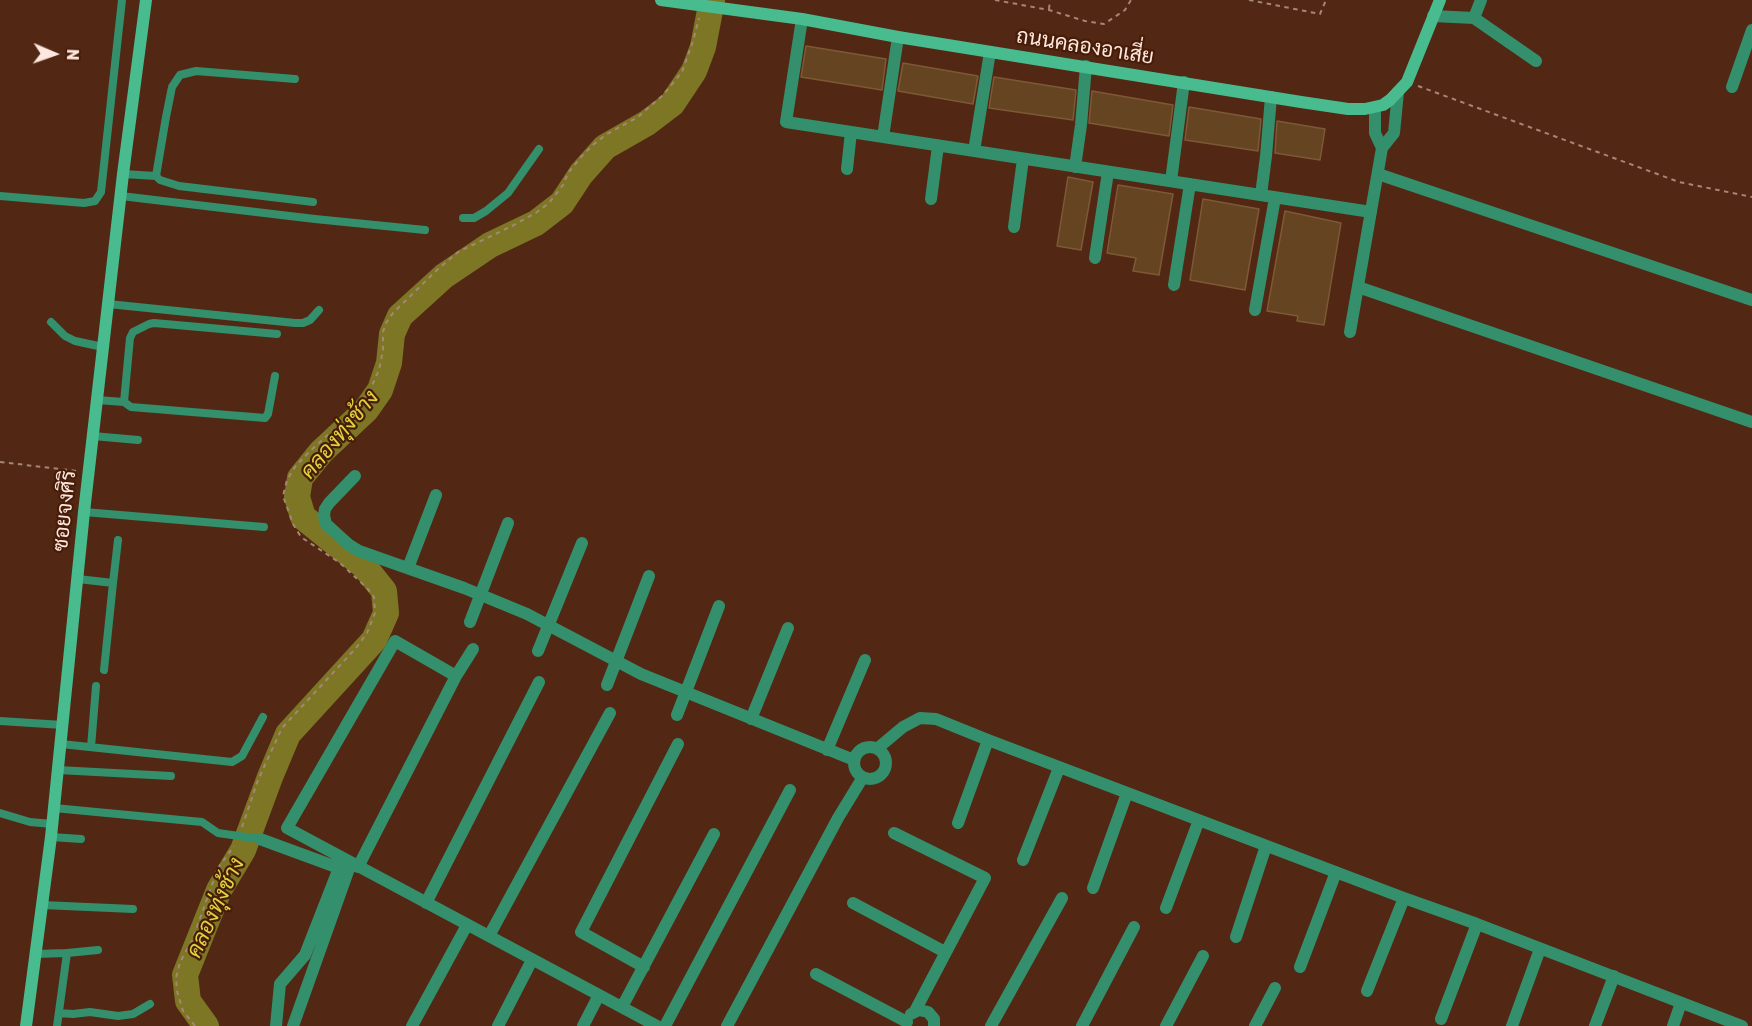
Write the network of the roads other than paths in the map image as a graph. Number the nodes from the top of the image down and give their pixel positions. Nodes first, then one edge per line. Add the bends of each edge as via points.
1 (122, 0) edge
2 (146, 0) edge
3 (661, 0) edge
4 (1440, 0) edge
5 (1481, 0) edge
6 (1433, 16) junction
7 (1474, 18) junction
8 (802, 19) junction
9 (1752, 30) edge
10 (898, 37) junction
11 (990, 52) junction
12 (1536, 60) dead end
13 (1086, 66) junction
14 (295, 79) dead end
15 (1184, 82) junction
16 (1732, 87) dead end
17 (1398, 92) junction
18 (1271, 97) junction
19 (1375, 107) junction
20 (851, 132) junction
21 (883, 137) junction
22 (938, 146) junction
23 (1382, 148) junction
24 (539, 149) dead end
25 (974, 152) junction
26 (1023, 159) junction
27 (1075, 167) junction
28 (847, 169) dead end
29 (1108, 172) junction
30 (123, 174) junction
31 (1378, 174) junction
32 (156, 176) junction
33 (1171, 182) junction
34 (1190, 184) junction
35 (1261, 195) junction
36 (0, 196) edge
37 (121, 196) junction
38 (1275, 198) junction
39 (931, 199) dead end
40 (313, 202) dead end
41 (1371, 212) junction
42 (463, 218) dead end
43 (1014, 227) dead end
44 (425, 230) dead end
45 (1095, 258) dead end
46 (1174, 285) dead end
47 (1358, 287) junction
48 (1752, 300) edge
49 (108, 304) junction
50 (319, 310) dead end
51 (1255, 310) dead end
52 (51, 322) dead end
53 (1350, 332) dead end
54 (277, 334) dead end
55 (103, 347) junction
56 (275, 376) dead end
57 (97, 400) junction
58 (124, 402) junction
59 (1752, 422) edge
60 (93, 436) junction
61 (138, 440) dead end
62 (355, 476) dead end
63 (436, 495) dead end
64 (84, 512) junction
65 (508, 523) dead end
66 (264, 527) dead end
67 (118, 540) dead end
68 (582, 543) dead end
69 (408, 568) junction
70 (650, 576) dead end
71 (78, 579) junction
72 (113, 583) junction
73 (480, 595) junction
74 (719, 606) dead end
75 (470, 622) dead end
76 (548, 625) junction
77 (788, 628) dead end
78 (473, 649) dead end
79 (538, 651) dead end
80 (865, 660) dead end
81 (617, 661) junction
82 (104, 670) dead end
83 (456, 676) junction
84 (539, 681) dead end
85 (96, 686) dead end
86 (607, 686) dead end
87 (686, 692) junction
88 (610, 713) dead end
89 (676, 715) dead end
90 (262, 717) dead end
91 (751, 718) junction
92 (0, 721) edge
93 (63, 725) junction
94 (988, 740) junction
95 (61, 744) junction
96 (678, 744) dead end
97 (91, 747) junction
98 (878, 748) junction
99 (827, 750) junction
100 (854, 760) junction
101 (1059, 768) junction
102 (58, 770) junction
103 (171, 776) dead end
104 (863, 777) junction
105 (790, 790) dead end
106 (1127, 793) junction
107 (54, 808) junction
108 (0, 813) edge
109 (1199, 820) junction
110 (958, 823) dead end
111 (52, 824) junction
112 (894, 833) dead end
113 (714, 834) dead end
114 (51, 837) junction
115 (81, 839) dead end
116 (260, 839) joint
117 (1266, 846) junction
118 (1023, 860) dead end
119 (355, 865) junction
120 (1336, 872) junction
121 (1093, 888) dead end
122 (1062, 897) dead end
123 (1404, 898) junction
124 (426, 903) junction
125 (853, 903) dead end
126 (42, 905) junction
127 (1166, 908) dead end
128 (134, 909) dead end
129 (1477, 924) junction
130 (467, 925) junction
131 (1134, 927) dead end
132 (489, 936) junction
133 (1236, 937) dead end
134 (1540, 949) junction
135 (98, 950) dead end
136 (945, 952) junction
137 (67, 953) junction
138 (36, 954) junction
139 (1203, 956) dead end
140 (532, 960) junction
141 (644, 967) junction
142 (1300, 967) dead end
143 (816, 974) dead end
144 (1614, 976) junction
145 (1275, 988) dead end
146 (1367, 991) dead end
147 (598, 995) junction
148 (1681, 1003) junction
149 (150, 1004) dead end
150 (622, 1007) junction
151 (915, 1011) junction
152 (58, 1013) junction
153 (1441, 1019) dead end
154 (907, 1024) edge
155 (26, 1026) edge
156 (57, 1026) edge
157 (276, 1026) edge
158 (293, 1026) edge
159 (412, 1026) edge
160 (498, 1026) edge
161 (583, 1026) edge
162 (657, 1026) edge
163 (665, 1026) edge
164 (727, 1026) edge
165 (934, 1026) edge
166 (992, 1026) edge
167 (1082, 1026) edge
168 (1166, 1026) edge
169 (1255, 1026) edge
170 (1512, 1026) edge
171 (1595, 1026) edge
172 (1673, 1026) edge
173 (1742, 1026) edge

1 - 36 lane via 101,192 95,201 84,203
2 - 30 street, ซอยจงศิริ
3 - 8 street, ถนนคลองอาเสี่ย via 697,11 725,8
4 - 6 street
5 - 7 street
6 - 7 street
6 - 17 street via 1407,82
7 - 12 street
8 - 10 street, ถนนคลองอาเสี่ย
8 - 20 street via 786,122
9 - 16 street
10 - 11 street, ถนนคลองอาเสี่ย
10 - 21 street
11 - 13 street, ถนนคลองอาเสี่ย
11 - 25 street
13 - 15 street, ถนนคลองอาเสี่ย
13 - 27 street
14 - 32 lane via 196,71 180,75 172,87
15 - 18 street, ถนนคลองอาเสี่ย
15 - 33 street
17 - 19 street
17 - 23 street via 1394,133
18 - 19 street, ถนนคลองอาเสี่ย via 1348,109
18 - 35 street
19 - 23 street via 1376,133
20 - 21 street
20 - 28 street
21 - 22 street
22 - 25 street
22 - 39 street
23 - 31 street
24 - 42 lane via 508,193 486,212
25 - 26 street
26 - 27 street
26 - 43 street
27 - 29 street
29 - 33 street
29 - 45 street
30 - 32 lane
30 - 37 street, ซอยจงศิริ
31 - 41 street
31 - 48 street
32 - 40 lane via 179,186
33 - 34 street
34 - 35 street
34 - 46 street
35 - 38 street
37 - 44 lane
37 - 49 street, ซอยจงศิริ
38 - 41 street
38 - 51 street
41 - 47 street
47 - 53 street
47 - 59 street
49 - 50 lane via 295,323 310,320
49 - 55 street, ซอยจงศิริ
52 - 55 lane via 75,341
54 - 58 lane via 154,323 141,327 130,338
55 - 57 street, ซอยจงศิริ
56 - 58 lane via 265,418 131,407
57 - 58 lane
57 - 60 street, ซอยจงศิริ
60 - 61 lane
60 - 64 street, ซอยจงศิริ
62 - 69 street via 325,509 326,524 349,546
63 - 69 street
64 - 66 lane
64 - 71 street, ซอยจงศิริ
65 - 73 street
67 - 72 lane
68 - 76 street
69 - 73 street
70 - 81 street
71 - 72 lane
71 - 93 street, ซอยจงศิริ
72 - 82 lane
73 - 75 street
73 - 76 street
74 - 87 street
76 - 79 street
76 - 81 street
77 - 91 street
78 - 83 street
80 - 99 street
81 - 86 street
81 - 87 street
83 - 119 street
83 - 119 street via 395,641 287,828
84 - 124 street
85 - 97 lane
87 - 89 street
87 - 91 street
88 - 132 street
90 - 97 lane via 242,756 232,762
91 - 99 street
92 - 93 lane
93 - 95 street, ซอยจงศิริ
94 - 98 street via 936,719 920,718
94 - 101 street
94 - 110 street
95 - 97 lane
95 - 102 street, ซอยจงศิริ
96 - 141 street via 581,932
98 - 100 street via 861,748
98 - 104 street via 886,757 884,772 878,778
99 - 100 street
100 - 104 street
101 - 106 street
101 - 118 street
102 - 103 lane
102 - 107 street, ซอยจงศิริ
104 - 164 street
105 - 163 street
106 - 109 street
106 - 121 street
107 - 111 street, ซอยจงศิริ
107 - 116 lane via 202,822 218,833
108 - 111 lane
109 - 117 street
109 - 127 street
111 - 114 street, ซอยจงศิริ
112 - 136 street via 985,878
113 - 141 street
114 - 115 lane
114 - 126 street, ซอยจงศิริ
116 - 157 street via 339,868 305,955 280,984
117 - 120 street
117 - 133 street
119 - 124 street
119 - 158 street
120 - 123 street
120 - 142 street
122 - 166 street
123 - 129 street
123 - 146 street
124 - 130 street
125 - 136 street
126 - 128 lane
126 - 138 street, ซอยจงศิริ
129 - 134 street
129 - 153 street
130 - 132 street
130 - 159 street
131 - 167 street
132 - 140 street
134 - 144 street
134 - 170 street
135 - 137 lane
136 - 151 street
137 - 138 lane
137 - 152 lane
138 - 155 street, ซอยจงศิริ
139 - 168 street
140 - 147 street
140 - 160 street
141 - 150 street
143 - 154 street
144 - 148 street
144 - 171 street
145 - 169 street
147 - 150 street
147 - 161 street
148 - 172 street
148 - 173 street
149 - 152 lane via 133,1014 118,1016 90,1011
150 - 162 street
151 - 154 street
151 - 165 street via 928,1012
152 - 156 lane

